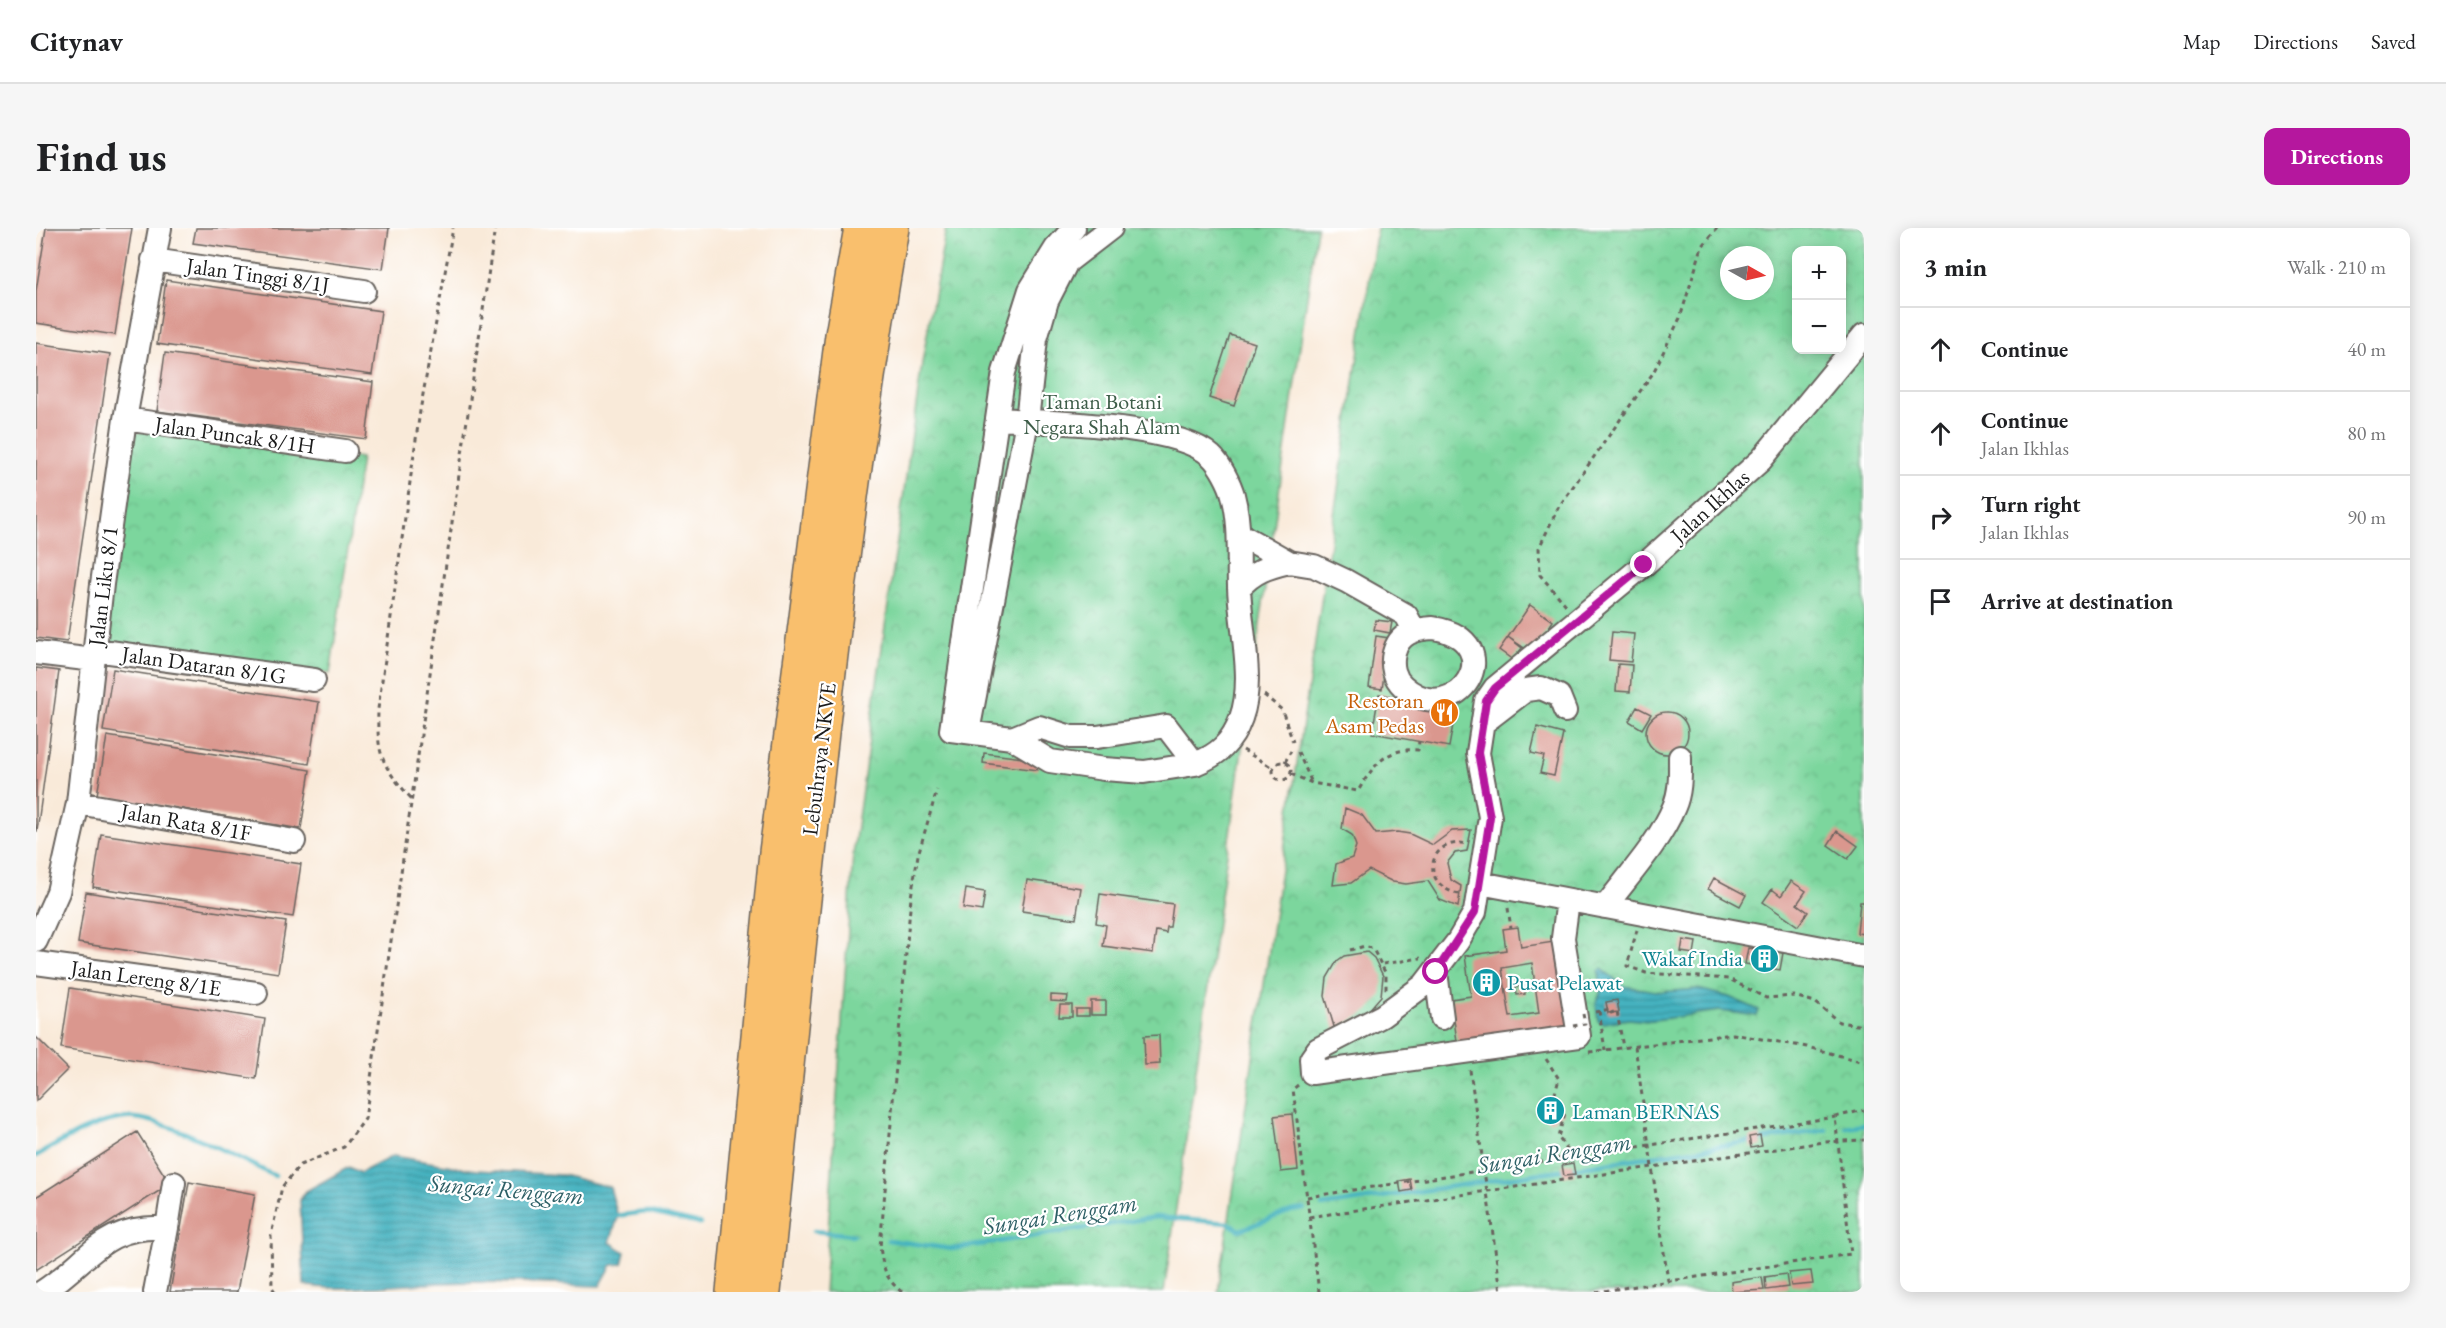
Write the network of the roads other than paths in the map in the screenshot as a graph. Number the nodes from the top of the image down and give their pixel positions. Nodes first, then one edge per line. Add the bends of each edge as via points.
1 (160, 228) edge
2 (861, 228) edge
3 (892, 228) edge
4 (1074, 228) edge
5 (1111, 228) edge
6 (153, 260) junction
7 (364, 291) dead end
8 (1864, 335) edge
9 (125, 419) junction
10 (997, 419) junction
11 (1027, 421) junction
12 (345, 451) dead end
13 (1239, 534) junction
14 (1289, 562) junction
15 (1239, 588) junction
16 (1414, 630) junction
17 (36, 653) edge
18 (95, 655) junction
19 (1472, 676) junction
20 (314, 680) dead end
21 (1495, 688) junction
22 (1565, 711) dead end
23 (1483, 723) junction
24 (968, 732) junction
25 (1012, 738) junction
26 (1680, 757) dead end
27 (1194, 764) junction
28 (78, 803) junction
29 (294, 841) dead end
30 (1479, 890) junction
31 (1568, 900) junction
32 (1605, 907) junction
33 (36, 940) edge
34 (1864, 957) edge
35 (36, 963) edge
36 (1436, 972) junction
37 (256, 993) dead end
38 (1442, 1018) dead end
39 (174, 1183) dead end
40 (167, 1228) junction
41 (44, 1292) edge
42 (155, 1292) edge
43 (733, 1292) edge
44 (764, 1292) edge

1 - 6 street, Jalan Liku 8/1
2 - 43 highway, Lebuhraya NKVE via 842,335 776,852
3 - 44 highway, Lebuhraya NKVE via 844,548 807,860
4 - 10 street via 1056,248 1030,290 1004,372
5 - 11 street via 1067,262 1047,301 1036,339
6 - 7 street, Jalan Tinggi 8/1J
6 - 9 street, Jalan Liku 8/1
8 - 21 street, Jalan Ikhlas via 1761,460 1644,565
9 - 12 street, Jalan Puncak 8/1H
9 - 18 street, Jalan Liku 8/1
10 - 11 street
10 - 24 street via 951,730
11 - 13 street via 1125,429 1198,446 1213,457 1233,495
11 - 24 street
13 - 14 street
13 - 15 street
14 - 15 street via 1250,574
14 - 16 street via 1314,566 1346,581 1406,615
15 - 27 street via 1245,644 1241,718 1222,751
16 - 19 street via 1433,628 1457,636 1472,654
16 - 19 street via 1400,641 1393,661 1399,682 1408,691 1422,697 1446,698 1459,694
17 - 18 street, Jalan Dataran 8/1G
18 - 20 street, Jalan Dataran 8/1G
18 - 28 street, Jalan Liku 8/1
19 - 21 street
21 - 23 street, Jalan Ikhlas via 1486,701
22 - 23 street via 1559,696 1541,688 1526,690
23 - 30 street, Jalan Ikhlas via 1478,753 1482,786 1490,808
24 - 25 street
25 - 27 street via 1050,761 1104,769 1144,772
25 - 27 street via 1039,727 1080,737 1166,726
26 - 32 street via 1675,806
28 - 29 street, Jalan Rata 8/1F
28 - 33 street, Jalan Liku 8/1 via 58,892
30 - 31 street
30 - 36 street, Jalan Ikhlas via 1475,912
31 - 32 street
31 - 36 street, Jalan Ikhlas via 1563,938 1580,1036 1312,1073 1311,1059 1318,1049 1382,1016 1424,986
32 - 34 street
35 - 37 street, Jalan Lereng 8/1E
36 - 38 street
39 - 40 street
40 - 41 street via 132,1229 103,1241
40 - 42 street

